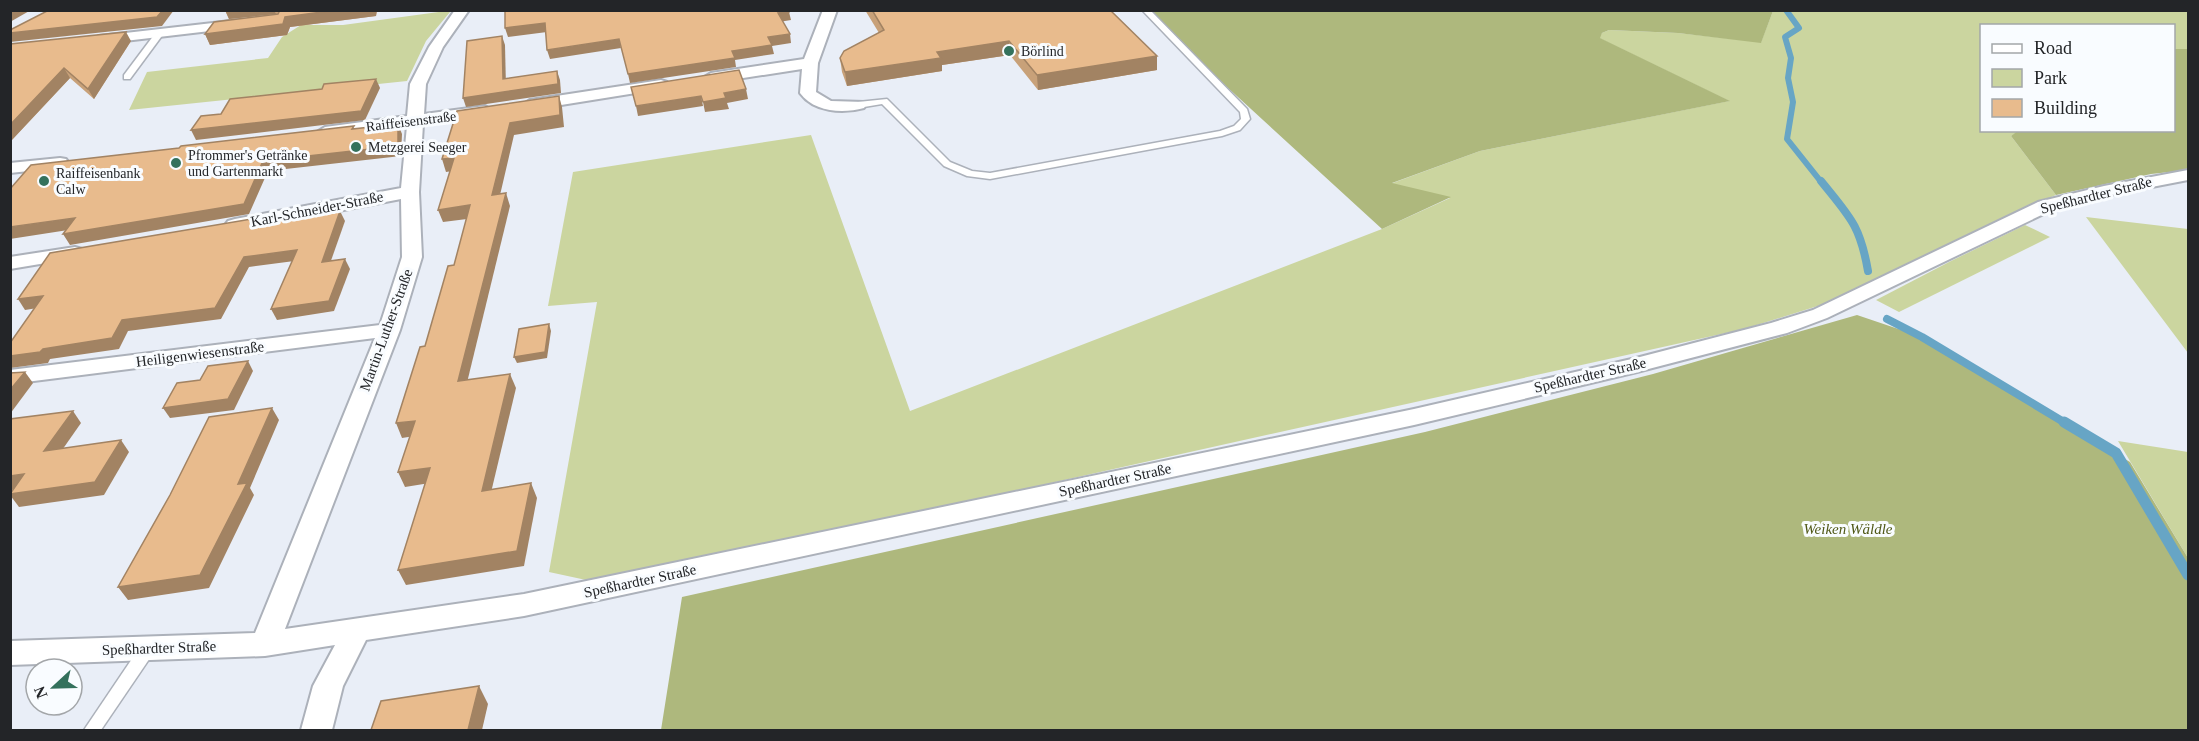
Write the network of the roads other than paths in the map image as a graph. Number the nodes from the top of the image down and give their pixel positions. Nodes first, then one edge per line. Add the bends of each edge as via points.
1 (462, 10) edge
2 (830, 10) edge
3 (1145, 10) edge
4 (253, 23) edge
5 (160, 33) junction
6 (81, 42) edge
7 (810, 63) junction
8 (127, 77) dead end
9 (858, 105) joint
10 (519, 106) edge
11 (496, 110) edge
12 (414, 122) junction
13 (308, 134) edge
14 (82, 160) edge
15 (10, 168) edge
16 (2188, 175) edge
17 (410, 192) junction
18 (220, 228) edge
19 (95, 250) edge
20 (10, 263) edge
21 (389, 330) junction
22 (10, 377) edge
23 (357, 630) junction
24 (265, 644) junction
25 (148, 648) junction
26 (10, 653) edge
27 (92, 730) edge
28 (317, 730) edge

1 - 12 street, Martin-Luther-Straße via 436,47 418,84
2 - 7 street
3 - 9 lane via 1244,111 1246,119 1237,129 990,176 970,174 947,164 884,101
4 - 5 street
5 - 6 street
5 - 8 lane
7 - 9 street via 808,93 816,103
7 - 10 street
11 - 12 street, Raiffeisenstraße
12 - 13 street, Raiffeisenstraße
12 - 17 street, Martin-Luther-Straße
14 - 15 street
16 - 23 street, Speßhardter Straße via 2045,206 1820,314 1648,362 1414,417 524,605
17 - 18 street, Karl-Schneider-Straße
17 - 21 street, Martin-Luther-Straße via 412,257
19 - 20 street
21 - 22 street, Heiligenwiesenstraße
21 - 24 street, Martin-Luther-Straße
23 - 24 street, Speßhardter Straße
23 - 28 street via 328,686
24 - 25 street, Speßhardter Straße
25 - 26 street, Speßhardter Straße
25 - 27 lane

